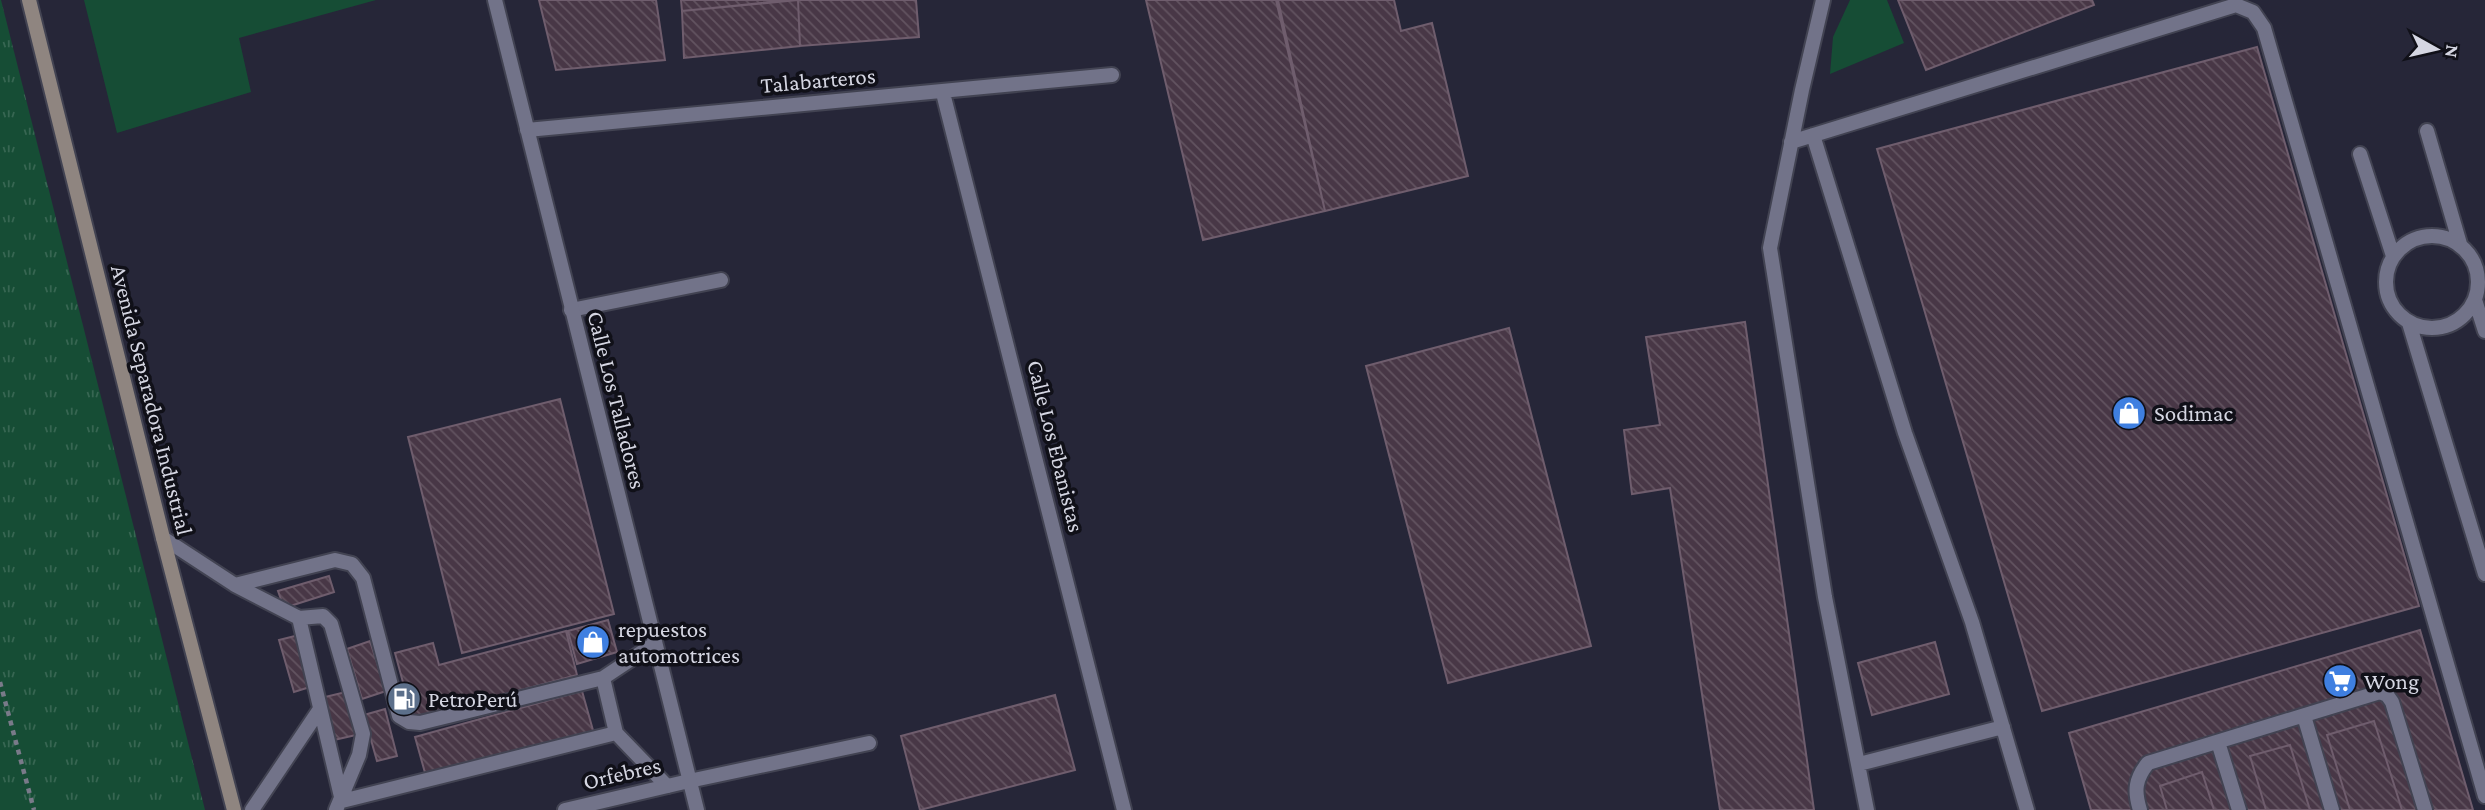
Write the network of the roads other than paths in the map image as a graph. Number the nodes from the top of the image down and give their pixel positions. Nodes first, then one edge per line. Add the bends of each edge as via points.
1 (29, 0) edge
2 (495, 0) edge
3 (1823, 0) edge
4 (1112, 75) dead end
5 (943, 93) junction
6 (527, 130) junction
7 (2427, 131) dead end
8 (1813, 135) junction
9 (1791, 142) junction
10 (2360, 154) dead end
11 (2460, 244) junction
12 (2393, 256) junction
13 (721, 280) dead end
14 (2475, 300) junction
15 (571, 310) junction
16 (2409, 323) junction
17 (2485, 331) edge
18 (163, 538) junction
19 (2485, 574) edge
20 (235, 585) junction
21 (299, 618) junction
22 (654, 643) junction
23 (603, 678) junction
24 (320, 709) junction
25 (2304, 716) junction
26 (2003, 727) junction
27 (616, 733) junction
28 (2218, 742) junction
29 (869, 743) dead end
30 (1859, 764) junction
31 (689, 781) junction
32 (667, 786) junction
33 (2485, 796) edge
34 (339, 805) edge
35 (234, 810) edge
36 (252, 810) edge
37 (565, 810) edge
38 (696, 810) edge
39 (1124, 810) edge
40 (1867, 810) edge
41 (2027, 810) edge
42 (2140, 810) edge
43 (2239, 810) edge
44 (2332, 810) edge
45 (2425, 810) edge

1 - 18 main road, Avenida Separadora Industrial
2 - 6 street, Calle Los Talladores
3 - 9 street
4 - 5 street, Talabarteros
5 - 6 street, Talabarteros
5 - 39 street, Calle Los Ebanistas
6 - 15 street, Calle Los Talladores
7 - 11 street
8 - 9 street
8 - 26 street
8 - 33 street via 2236,5 2253,12 2264,28
9 - 30 street via 1771,257 1825,597
10 - 12 street
11 - 12 street via 2431,235 2404,245
11 - 14 street via 2477,269
12 - 16 street via 2386,285 2390,300
13 - 15 street
14 - 16 street via 2467,313 2447,326 2425,328
14 - 17 street
15 - 22 street, Calle Los Talladores
16 - 19 street
18 - 20 street
18 - 35 main road, Avenida Separadora Industrial
20 - 21 street
20 - 23 street via 335,560 352,564 363,578 399,716 409,722 421,723
21 - 24 street
21 - 34 street via 323,616 331,624 363,734
22 - 23 street
22 - 31 street, Calle Los Talladores
23 - 27 street
24 - 34 street
24 - 36 street
25 - 28 street
25 - 44 street
25 - 45 street via 2379,692 2387,695
26 - 30 street
26 - 41 street
27 - 32 street
27 - 34 street
28 - 42 street via 2148,763 2137,776
28 - 43 street
29 - 31 street, Orfebres
30 - 40 street
31 - 32 street, Orfebres
31 - 38 street, Calle Los Talladores
32 - 37 street, Orfebres

